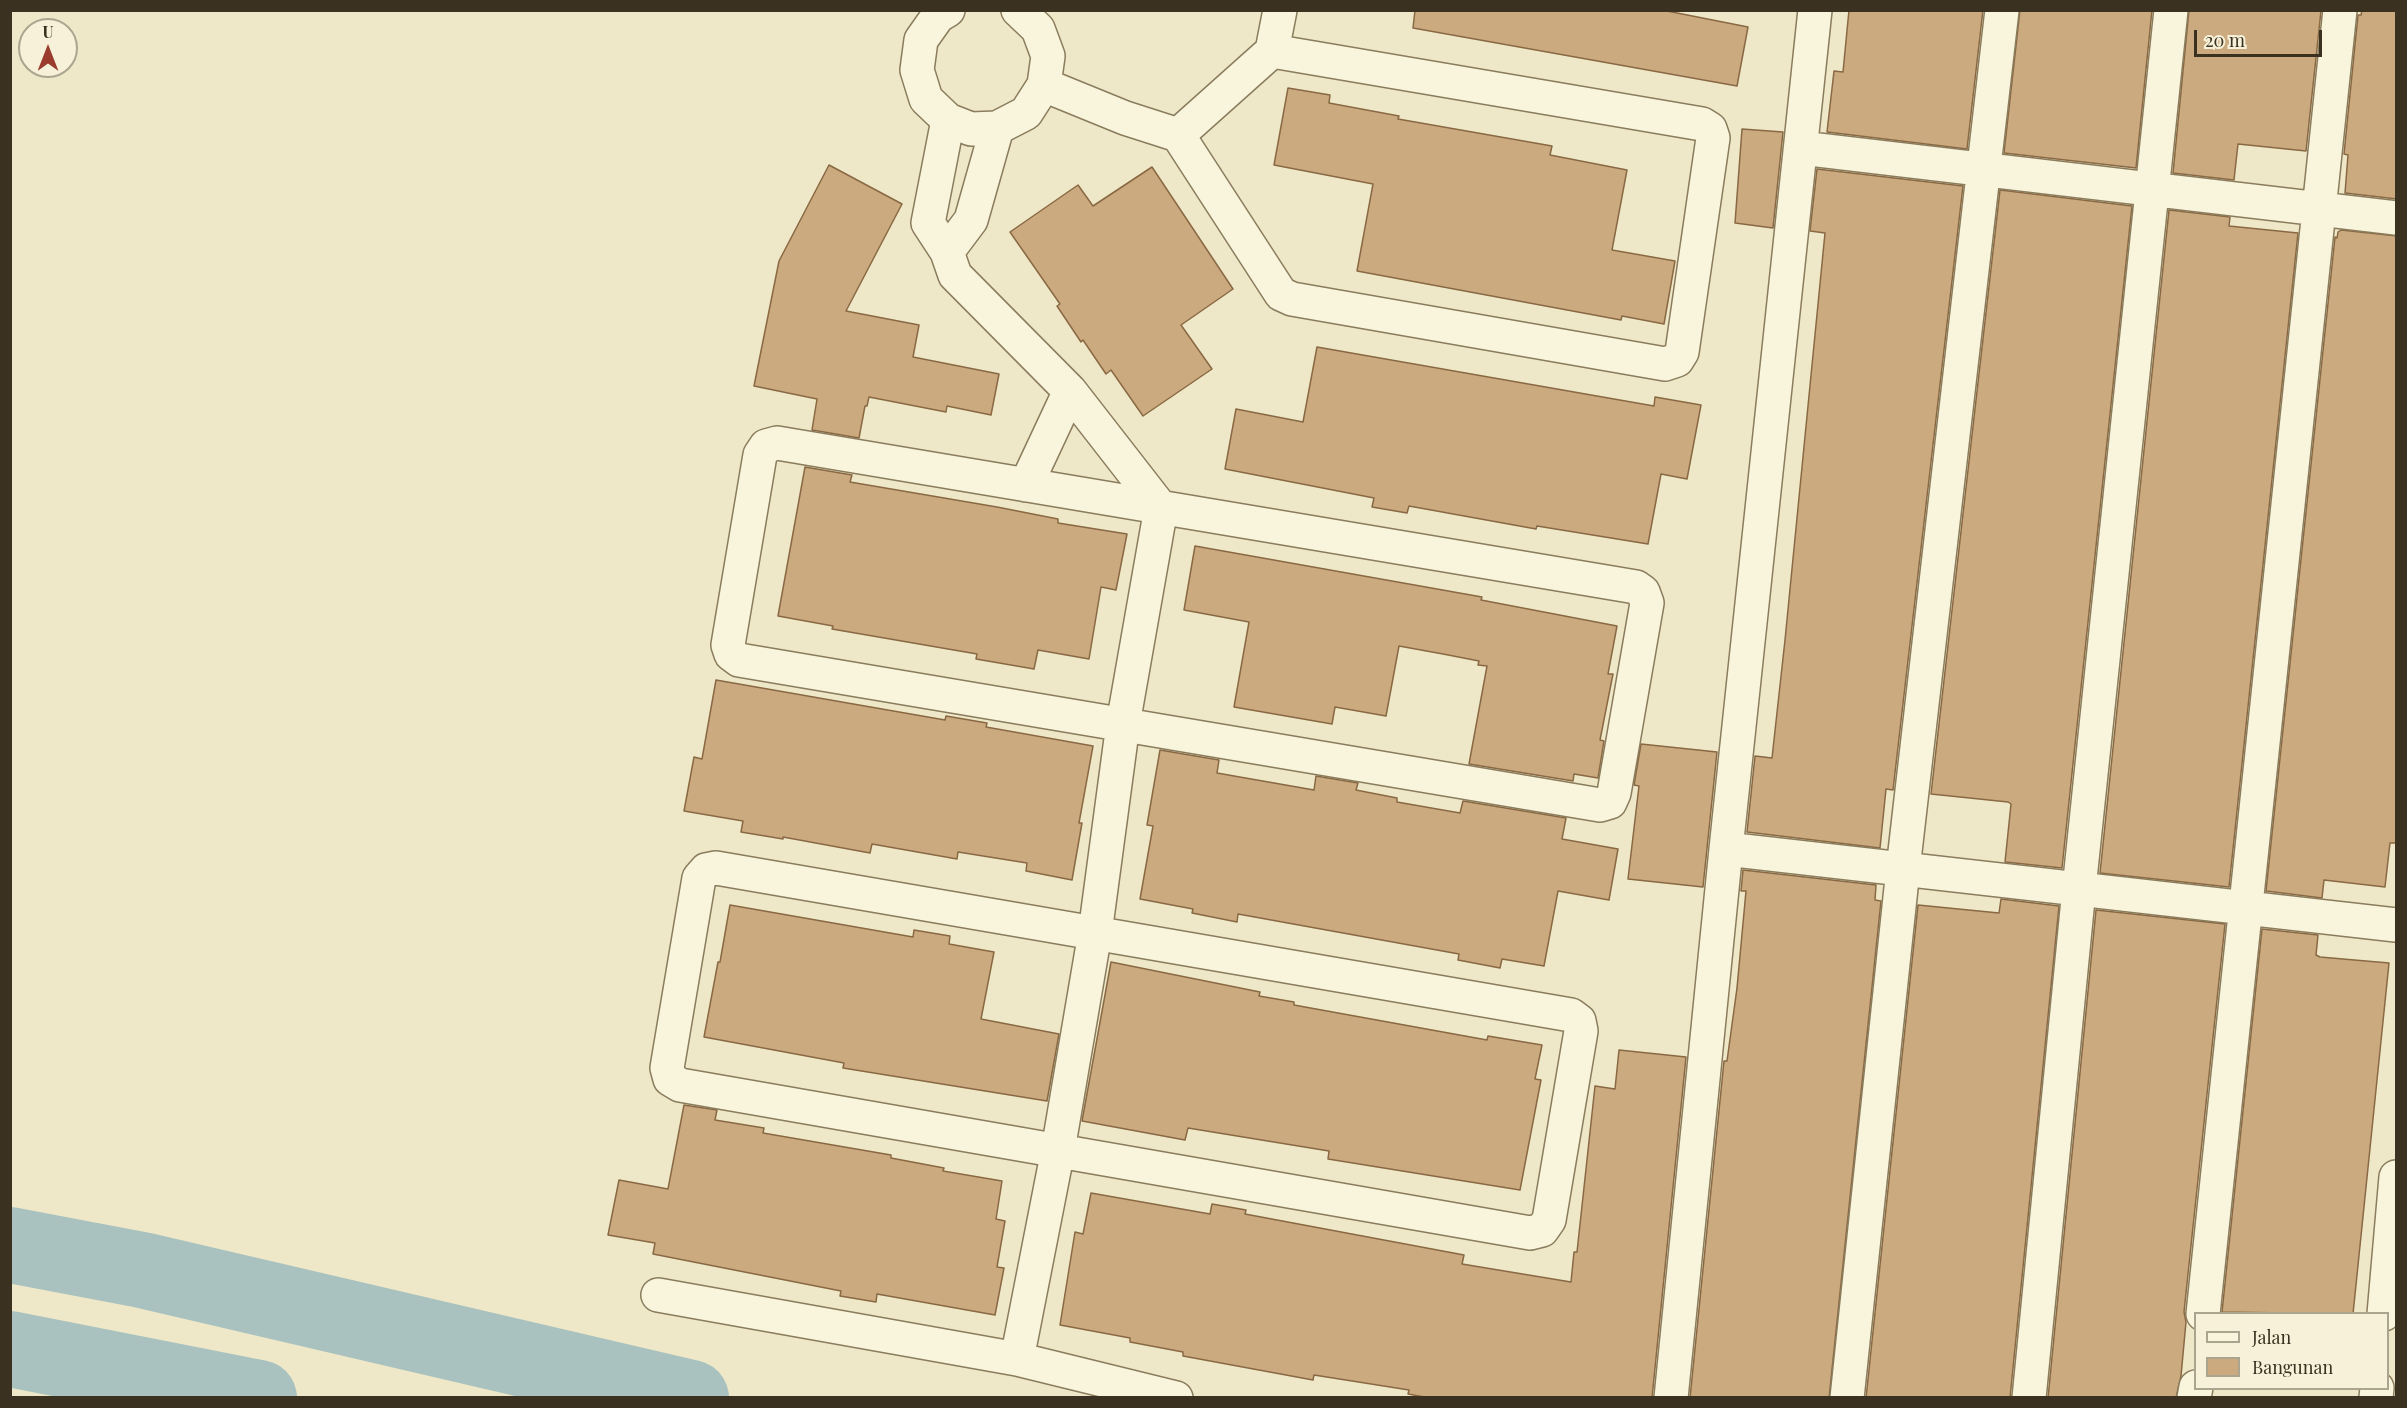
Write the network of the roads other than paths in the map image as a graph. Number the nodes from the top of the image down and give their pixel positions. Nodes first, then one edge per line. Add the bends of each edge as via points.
1 (948, 10) edge
2 (1018, 10) edge
3 (1280, 10) edge
4 (1815, 10) edge
5 (2002, 10) edge
6 (2171, 10) edge
7 (2340, 10) edge
8 (1272, 51) junction
9 (1044, 85) junction
10 (948, 120) junction
11 (997, 128) junction
12 (1178, 135) junction
13 (1801, 148) junction
14 (1984, 170) junction
15 (2153, 189) junction
16 (2319, 209) junction
17 (2397, 218) edge
18 (947, 252) junction
19 (1070, 391) junction
20 (1026, 485) junction
21 (1161, 508) junction
22 (1123, 724) junction
23 (1726, 849) junction
24 (1904, 869) junction
25 (2079, 889) junction
26 (2244, 907) junction
27 (2397, 925) edge
28 (1095, 933) junction
29 (1058, 1150) junction
30 (2397, 1177) edge
31 (658, 1295) dead end
32 (2203, 1312) edge
33 (2384, 1312) edge
34 (1017, 1359) junction
35 (1176, 1398) edge
36 (1671, 1398) edge
37 (1847, 1398) edge
38 (2029, 1398) edge

1 - 10 street via 938,16 921,40 917,70 926,99
2 - 9 street via 1038,29 1048,56
3 - 8 street
4 - 13 street
5 - 14 street
6 - 15 street
7 - 16 street
8 - 12 street
8 - 12 street via 1702,124 1710,129 1712,150 1682,352 1677,360 1665,364 1281,294
9 - 11 street via 1026,113
9 - 12 street
10 - 11 street via 971,129
10 - 18 street via 928,224
11 - 18 street via 971,220
13 - 14 street
13 - 23 street
14 - 15 street
14 - 24 street
15 - 16 street
15 - 25 street
16 - 17 street
16 - 26 street
18 - 19 street via 955,275
19 - 20 street
19 - 21 street
20 - 21 street
20 - 22 street via 777,443 766,446 760,455 728,645 731,654 739,660
21 - 22 street
21 - 22 street via 1636,587 1647,603 1614,793 1610,802 1600,805
22 - 28 street
23 - 24 street
23 - 36 street
24 - 25 street
24 - 37 street
25 - 26 street
25 - 38 street
26 - 27 street
26 - 32 street
28 - 29 street
28 - 29 street via 716,868 706,870 697,889 667,1068 670,1079 680,1085
28 - 29 street via 1571,1015 1579,1021 1581,1031 1549,1220 1542,1230 1530,1233
29 - 34 street
30 - 33 street
31 - 34 street
34 - 35 street

